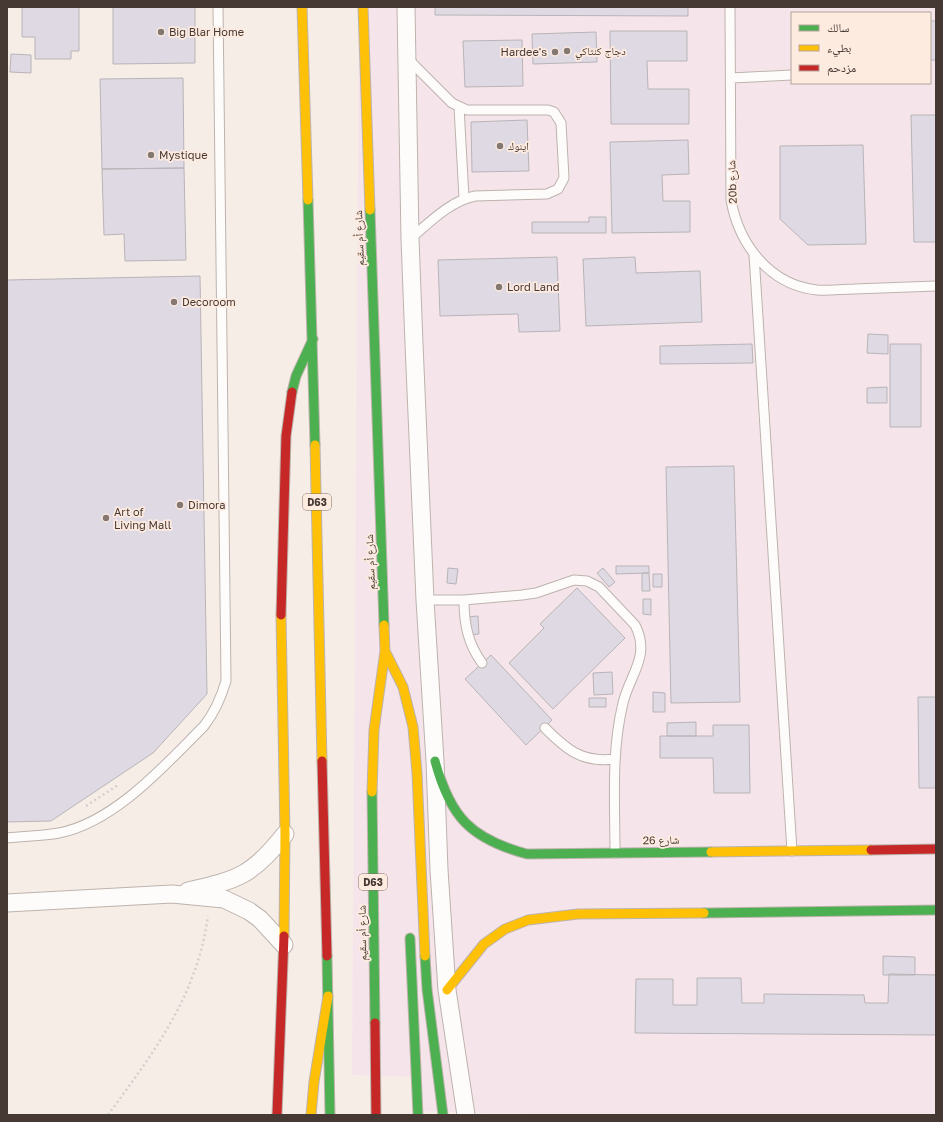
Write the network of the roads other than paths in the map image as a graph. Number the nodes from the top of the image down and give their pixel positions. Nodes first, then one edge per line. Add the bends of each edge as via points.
1 (218, 7) edge
2 (302, 7) edge
3 (364, 7) edge
4 (406, 7) edge
5 (730, 7) edge
6 (407, 58) junction
7 (791, 75) edge
8 (731, 78) junction
9 (459, 107) junction
10 (464, 198) junction
11 (410, 239) junction
12 (754, 255) junction
13 (936, 286) edge
14 (313, 339) junction
15 (425, 600) junction
16 (464, 600) junction
17 (385, 651) junction
18 (482, 663) dead end
19 (381, 674) junction
20 (389, 688) dead end
21 (545, 728) dead end
22 (615, 758) junction
23 (435, 761) junction
24 (285, 834) junction
25 (7, 838) edge
26 (936, 849) edge
27 (792, 851) junction
28 (615, 853) junction
29 (172, 894) junction
30 (7, 904) edge
31 (936, 910) edge
32 (409, 925) dead end
33 (284, 945) junction
34 (447, 990) junction
35 (328, 996) junction
36 (277, 1115) edge
37 (311, 1115) edge
38 (330, 1115) edge
39 (376, 1115) edge
40 (418, 1115) edge
41 (443, 1115) edge
42 (466, 1115) edge

1 - 25 lane via 226,681 219,702 204,726 118,806 86,824 59,833
2 - 14 main road, D63
3 - 17 main road, شارع أم سقيم / D63
4 - 6 street
5 - 8 lane, 20b شارع
6 - 9 lane
6 - 11 street
7 - 8 lane
8 - 12 lane, 20b شارع via 732,200 739,229
9 - 10 lane
9 - 10 lane via 476,111 548,110 554,112 561,123 564,178 558,189 548,194
10 - 11 lane via 451,205
11 - 15 street
12 - 13 lane, 20b شارع via 764,266 789,282 818,290
12 - 27 lane
14 - 24 main road via 293,389 287,416 281,590
14 - 35 main road, D63
15 - 16 lane
15 - 23 street
16 - 18 lane via 466,630 470,643
16 - 22 lane via 536,593 574,580 588,581 609,596 635,625 642,648 623,703
17 - 19 main road, شارع أم سقيم / D63
17 - 41 main road via 403,687 413,727 427,990
19 - 20 main road
19 - 39 main road, شارع أم سقيم / D63 via 372,773
21 - 22 lane via 571,751 581,756 602,760
22 - 28 lane
23 - 28 main road, شارع 26 via 446,800 472,830 489,842 507,850 527,854
23 - 34 street
24 - 29 street via 261,862 238,878
24 - 33 main road
26 - 27 main road, شارع 26
27 - 28 main road, شارع 26
29 - 30 street
29 - 33 street via 224,899 260,919
31 - 34 main road via 578,914 543,917 514,924 493,937 484,944
32 - 40 main road
33 - 36 main road
34 - 42 street
35 - 37 main road
35 - 38 main road, D63

